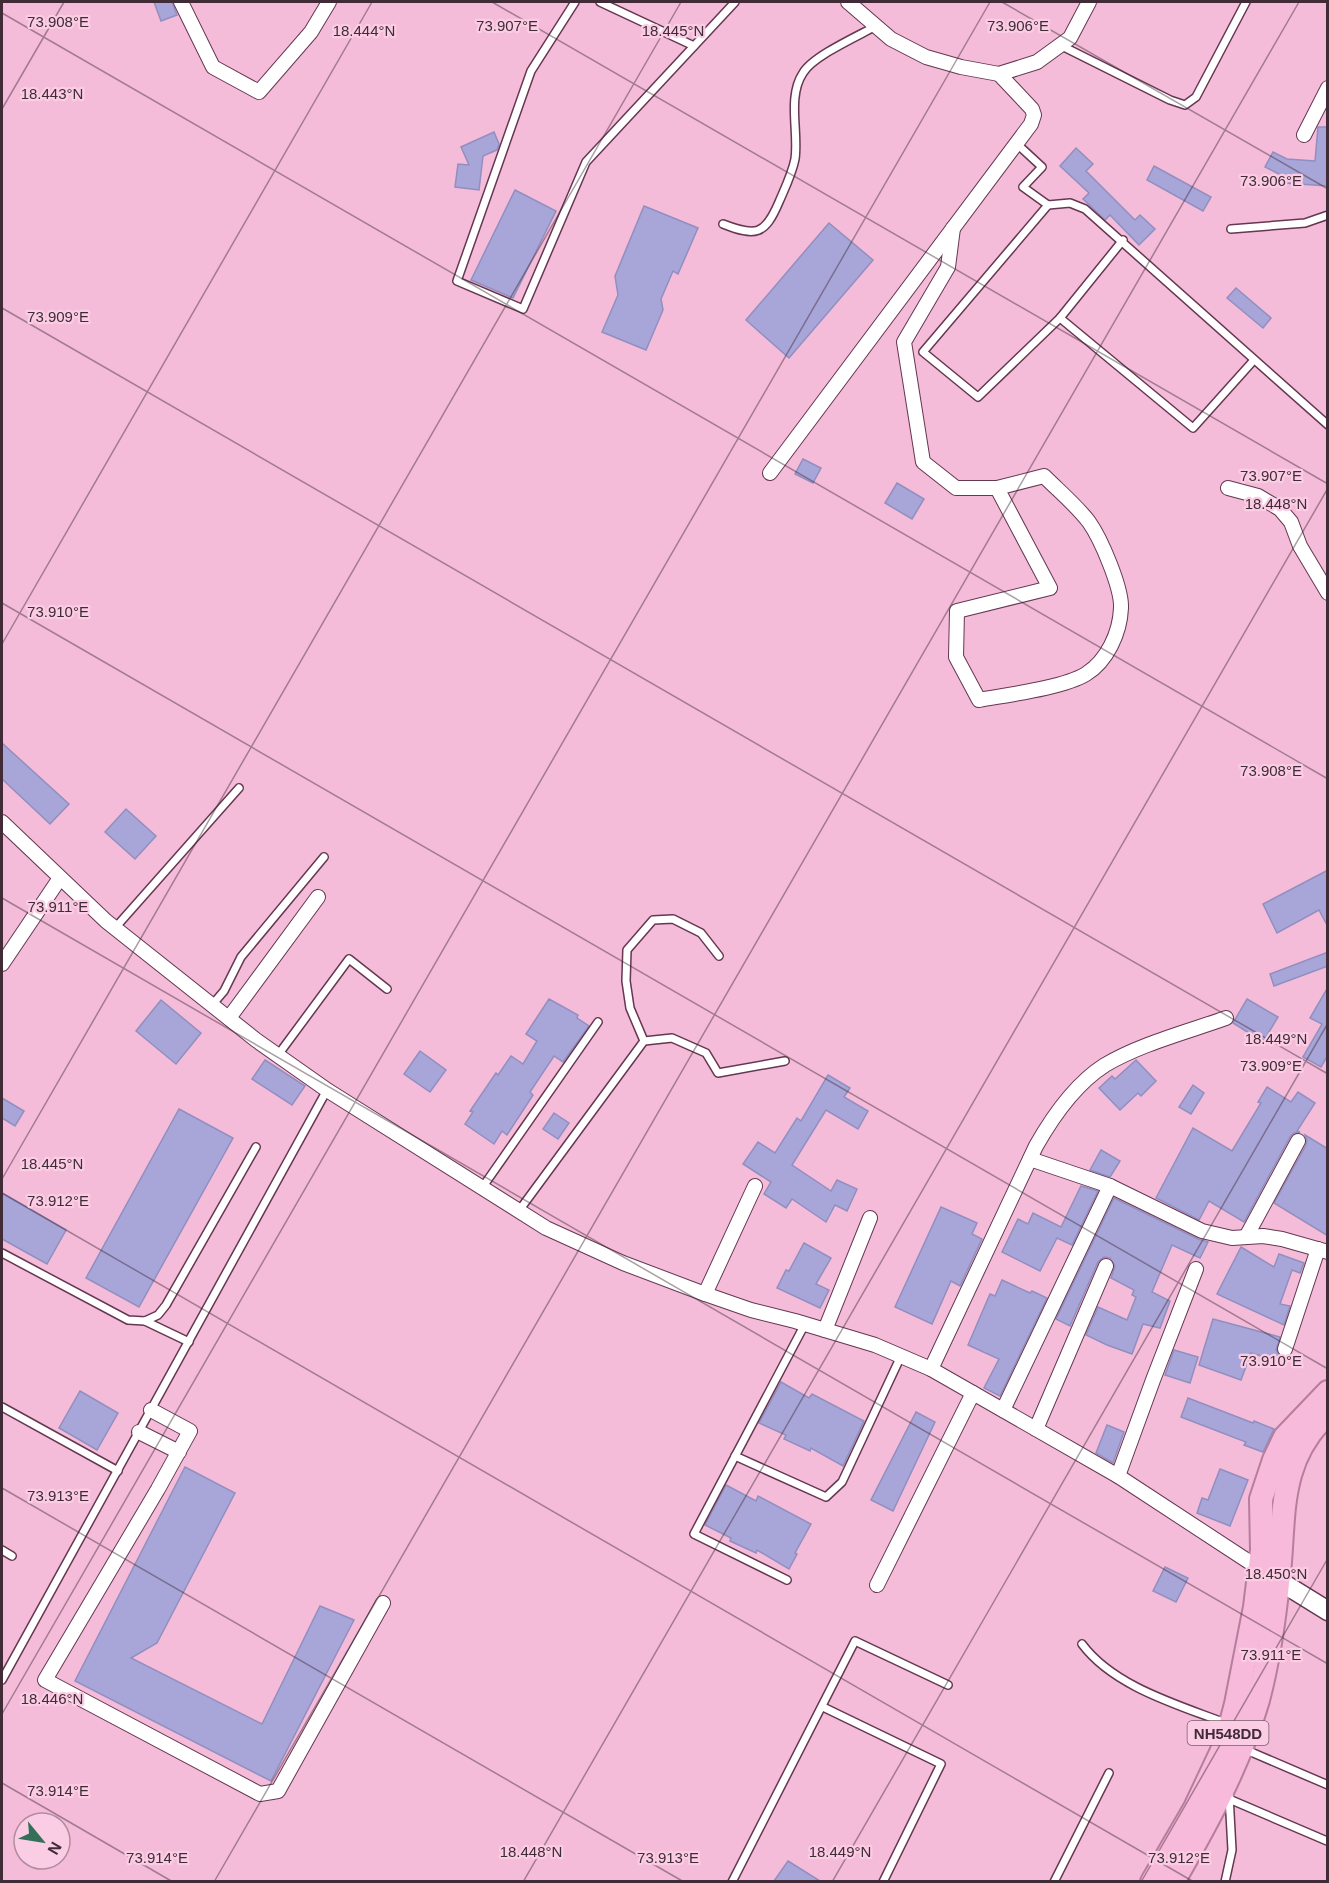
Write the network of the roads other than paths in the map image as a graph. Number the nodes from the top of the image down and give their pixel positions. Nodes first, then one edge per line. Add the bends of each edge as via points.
1 (181, 2) edge
2 (327, 2) edge
3 (575, 2) edge
4 (600, 2) edge
5 (735, 2) edge
6 (848, 2) edge
7 (1089, 2) edge
8 (1246, 2) edge
9 (876, 26) junction
10 (1060, 45) junction
11 (694, 46) junction
12 (999, 74) junction
13 (1328, 88) edge
14 (1304, 135) dead end
15 (1016, 142) junction
16 (1048, 205) junction
17 (1328, 215) edge
18 (723, 224) dead end
19 (954, 226) junction
20 (1231, 229) dead end
21 (1123, 240) junction
22 (1060, 318) junction
23 (1254, 360) junction
24 (1328, 425) edge
25 (770, 473) dead end
26 (997, 488) junction
27 (1228, 488) dead end
28 (1328, 593) edge
29 (239, 788) dead end
30 (2, 822) edge
31 (324, 857) dead end
32 (60, 878) junction
33 (318, 897) dead end
34 (115, 928) junction
35 (719, 956) dead end
36 (2, 964) edge
37 (387, 988) dead end
38 (212, 1005) junction
39 (229, 1018) junction
40 (1226, 1018) dead end
41 (598, 1022) dead end
42 (644, 1041) junction
43 (278, 1055) junction
44 (785, 1061) dead end
45 (327, 1090) junction
46 (1298, 1141) dead end
47 (256, 1147) dead end
48 (1030, 1159) junction
49 (755, 1185) dead end
50 (1110, 1186) junction
51 (482, 1188) junction
52 (518, 1212) junction
53 (870, 1218) dead end
54 (1246, 1237) junction
55 (1323, 1251) edge
56 (2, 1252) edge
57 (1106, 1266) dead end
58 (1196, 1269) dead end
59 (705, 1294) junction
60 (145, 1321) junction
61 (805, 1324) junction
62 (825, 1330) junction
63 (189, 1342) junction
64 (1285, 1349) dead end
65 (901, 1356) junction
66 (931, 1369) junction
67 (1328, 1392) edge
68 (973, 1393) junction
69 (2, 1407) edge
70 (151, 1410) junction
71 (1003, 1410) junction
72 (1328, 1413) edge
73 (1036, 1429) junction
74 (139, 1432) junction
75 (178, 1452) junction
76 (735, 1456) junction
77 (118, 1471) junction
78 (1118, 1476) junction
79 (2, 1550) edge
80 (12, 1556) dead end
81 (1269, 1575) junction
82 (787, 1580) dead end
83 (877, 1585) dead end
84 (383, 1604) dead end
85 (1328, 1611) edge
86 (1082, 1644) dead end
87 (2, 1680) edge
88 (948, 1685) dead end
89 (823, 1707) junction
90 (1230, 1725) junction
91 (1242, 1748) junction
92 (1109, 1773) dead end
93 (1226, 1778) junction
94 (1328, 1785) edge
95 (1327, 1841) edge
96 (732, 1881) edge
97 (883, 1881) edge
98 (1054, 1881) edge
99 (1152, 1881) edge
100 (1173, 1881) edge
101 (1225, 1881) edge

1 - 2 street via 213,67 259,92 311,32
3 - 11 lane via 531,71 457,281 523,309 586,162
4 - 11 lane
5 - 11 lane
6 - 9 street
7 - 10 street via 1070,38
8 - 10 lane via 1196,97 1185,105
9 - 12 street via 891,39 926,57
9 - 18 lane via 804,71 795,106 791,175 767,226 742,231
10 - 12 street via 1037,62
12 - 15 street via 1034,115
13 - 14 street
15 - 16 lane via 1042,166 1023,187
15 - 19 street
16 - 21 lane via 1070,203 1085,209
16 - 22 lane via 923,352 978,397
17 - 20 lane via 1305,223
19 - 25 street
19 - 26 street via 948,267 904,342 923,462 956,488
21 - 22 lane
21 - 23 lane
22 - 23 lane via 1193,428
23 - 24 lane
26 - 26 street via 1044,476 1089,522 1110,562 1122,606 1103,661 1085,675 1069,682 979,700 956,657 957,611 1050,588
27 - 28 street via 1258,496 1280,509
29 - 34 lane
30 - 32 street
31 - 38 lane via 241,957 224,991
32 - 34 street
32 - 36 street
33 - 39 street
34 - 38 street
35 - 42 lane via 701,933 673,919 653,920 627,950 630,1008
37 - 43 lane via 349,959
38 - 39 street
39 - 43 street
40 - 48 street via 1104,1066 1060,1108
41 - 51 lane
42 - 44 lane via 672,1038 706,1053 718,1073
42 - 52 lane
43 - 45 street
45 - 51 street
45 - 63 lane
46 - 54 street
47 - 60 lane via 173,1294 158,1315
48 - 50 street
48 - 66 street
49 - 59 street
50 - 54 street via 1202,1231
50 - 71 street
51 - 52 street
52 - 59 street via 576,1244
53 - 62 street
54 - 55 street via 1282,1239
55 - 64 street
56 - 60 lane via 128,1320
57 - 73 street
58 - 78 street
59 - 61 street
60 - 63 lane
61 - 62 street
61 - 76 lane
62 - 65 street
63 - 70 lane
65 - 66 street
65 - 76 lane via 842,1482 826,1497
66 - 68 street
67 - 81 highway, NH548DD via 1286,1437 1261,1499 1262,1550
68 - 71 street
68 - 83 street
69 - 77 lane
70 - 74 lane
70 - 75 street via 190,1431
71 - 73 street
72 - 81 highway, NH548DD via 1294,1458
73 - 78 street
74 - 75 street
74 - 77 lane
75 - 84 street via 45,1680 260,1794 278,1791
76 - 82 lane via 694,1534
77 - 87 lane
78 - 81 street
79 - 80 lane
81 - 85 main road
81 - 90 highway, NH548DD
81 - 91 highway, NH548DD via 1258,1697
86 - 90 lane via 1110,1672
88 - 89 lane via 855,1641
89 - 96 lane
89 - 97 lane via 941,1764
90 - 93 highway, NH548DD
91 - 93 highway, NH548DD
91 - 94 lane
92 - 98 lane
93 - 95 lane
93 - 99 highway, NH548DD via 1195,1808
93 - 100 highway, NH548DD via 1214,1810
93 - 101 lane via 1233,1850

